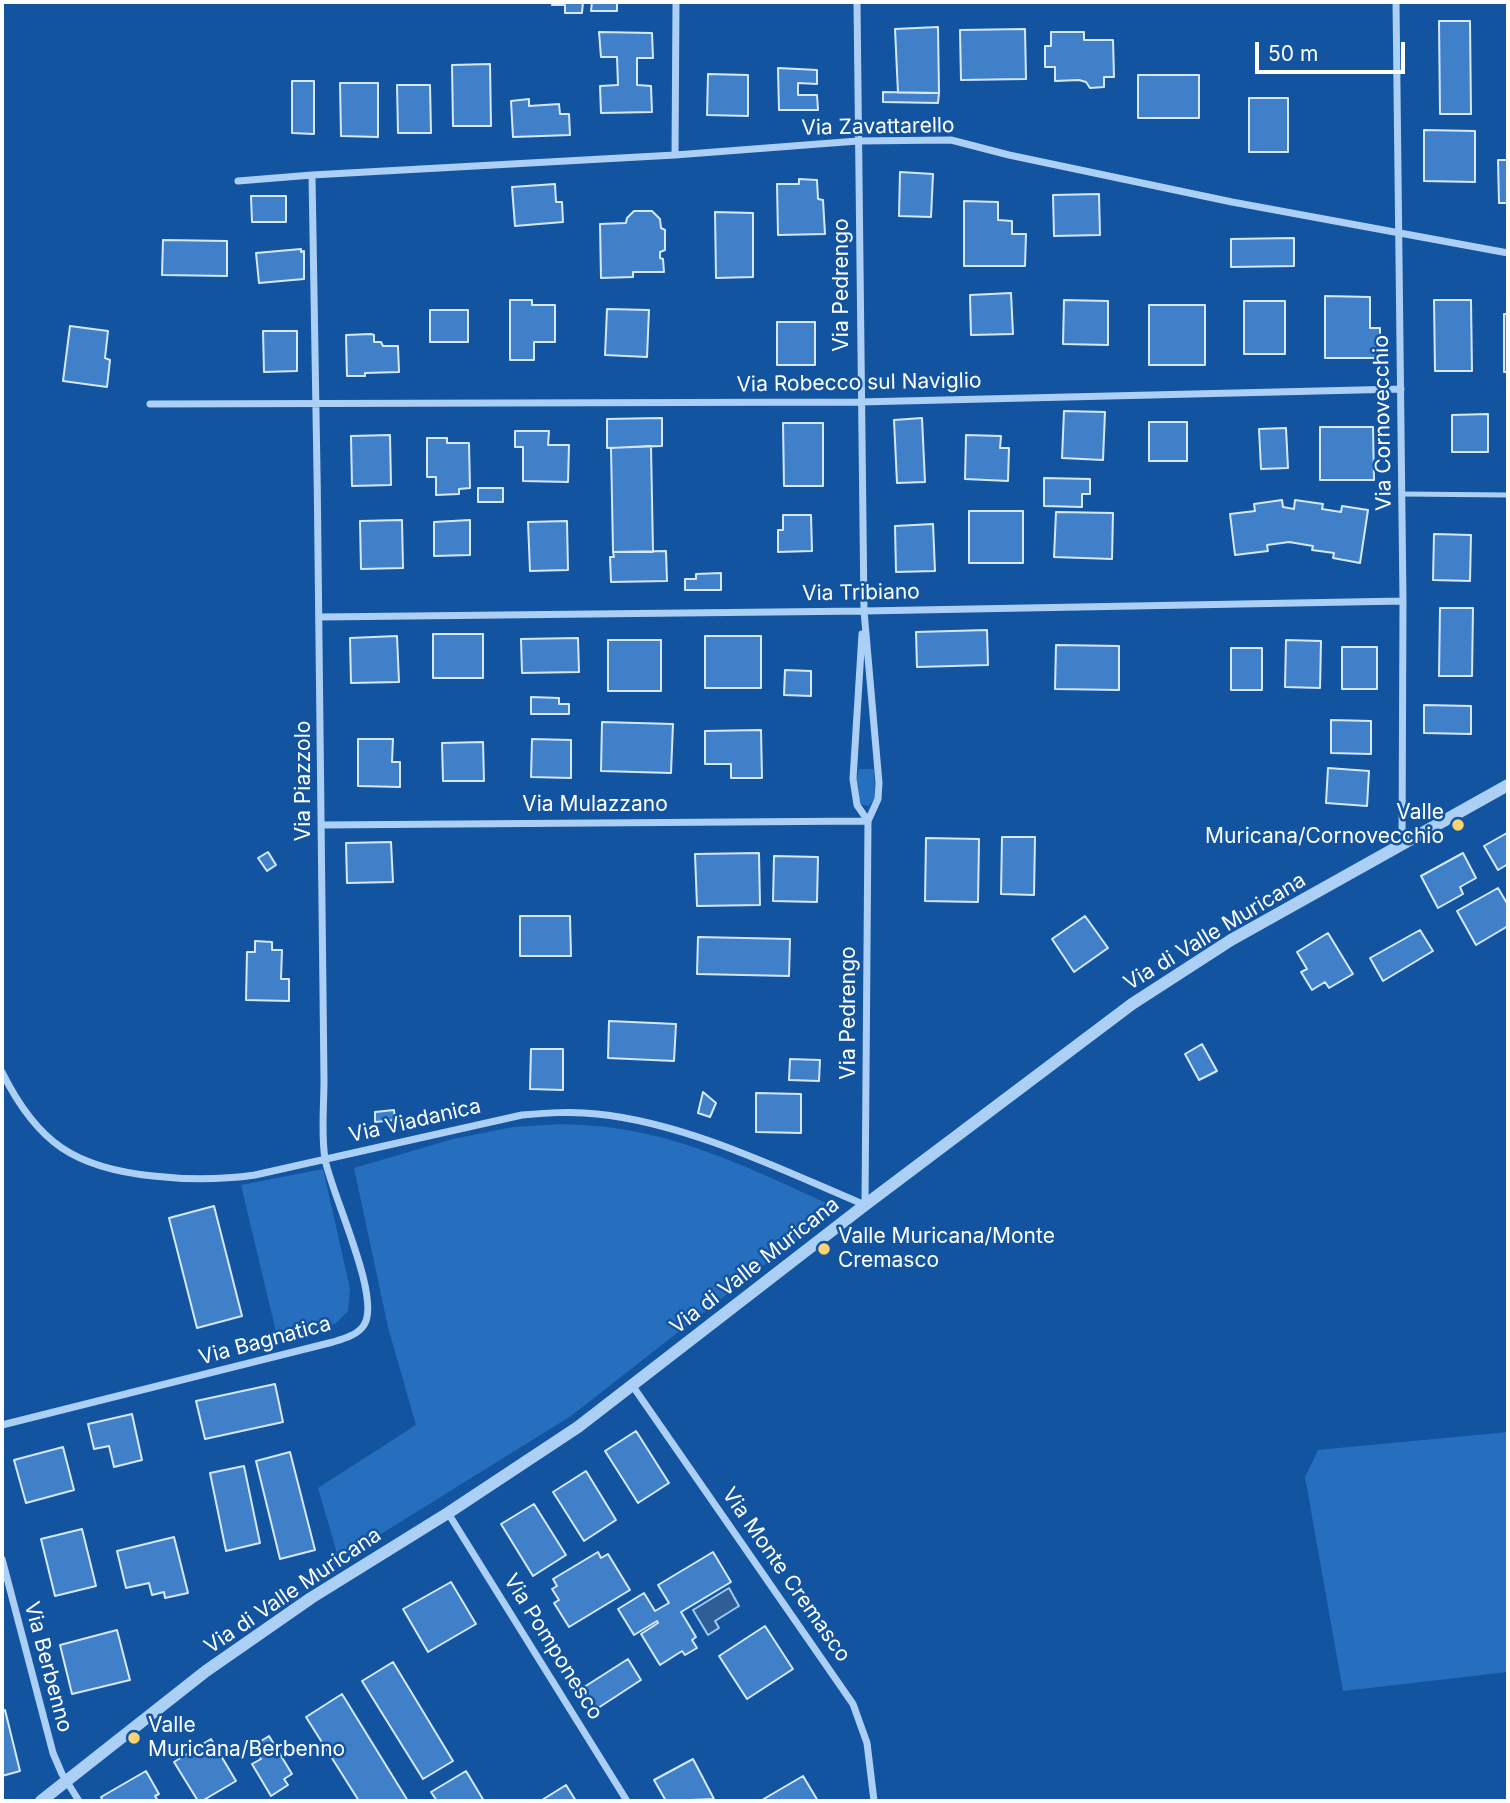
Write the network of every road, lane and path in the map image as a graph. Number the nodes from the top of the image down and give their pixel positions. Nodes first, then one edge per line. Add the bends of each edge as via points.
1 (676, 2) edge
2 (857, 2) edge
3 (1395, 2) edge
4 (858, 141) junction
5 (675, 155) junction
6 (312, 174) junction
7 (238, 181) dead end
8 (1399, 231) junction
9 (1508, 253) edge
10 (1401, 389) junction
11 (317, 402) junction
12 (860, 402) junction
13 (150, 404) dead end
14 (1402, 494) junction
15 (1508, 495) edge
16 (1403, 601) junction
17 (864, 611) junction
18 (320, 617) junction
19 (1508, 785) edge
20 (868, 821) junction
21 (321, 825) junction
22 (1402, 845) junction
23 (2, 1072) edge
24 (325, 1158) junction
25 (866, 1205) junction
26 (632, 1385) junction
27 (2, 1425) edge
28 (448, 1513) junction
29 (2, 1559) edge
30 (66, 1781) junction
31 (41, 1801) edge
32 (79, 1801) edge
33 (627, 1801) edge
34 (874, 1801) edge

1 - 5 street
2 - 4 street, Via Pedrengo
3 - 8 street, Via Cornovecchio
4 - 5 street, Via Zavattarello
4 - 8 street, Via Zavattarello via 951,140 1232,202
4 - 12 street, Via Pedrengo
5 - 6 street, Via Zavattarello
6 - 7 street, Via Zavattarello
6 - 11 street, Via Piazzolo
8 - 9 street, Via Zavattarello
8 - 10 street, Via Cornovecchio
10 - 12 street, Via Robecco sul Naviglio
10 - 14 street, Via Cornovecchio
11 - 12 street, Via Robecco sul Naviglio
11 - 13 street
11 - 18 street, Via Piazzolo
12 - 17 street, Via Pedrengo
14 - 15 lane
14 - 16 street, Via Cornovecchio
16 - 17 street, Via Tribiano
16 - 22 street, Via Cornovecchio
17 - 18 street, Via Tribiano
17 - 20 street, Via Pedrengo via 879,783
17 - 20 street, Via Pedrengo via 853,779 857,805
18 - 21 street, Via Piazzolo
19 - 22 street, Via di Valle Muricana
20 - 21 street, Via Mulazzano
20 - 25 street, Via Pedrengo
21 - 24 street, Via Piazzolo
22 - 25 street, Via di Valle Muricana via 1171,978
23 - 24 street, Via Viadanica via 29,1117 51,1141 82,1161 117,1172 183,1180 228,1179
24 - 25 street, Via Viadanica via 522,1115 598,1114 660,1125
24 - 27 street, Via Bagnatica via 368,1298 368,1317 358,1332
25 - 26 street, Via di Valle Muricana
26 - 28 street, Via di Valle Muricana
26 - 34 street, Via Monte Cremasco via 853,1704 867,1743
28 - 30 street, Via di Valle Muricana via 311,1598 206,1671
28 - 33 street, Via Pomponesco
29 - 30 street, Via Berbenno via 53,1754
30 - 31 street, Via di Valle Muricana
30 - 32 street

